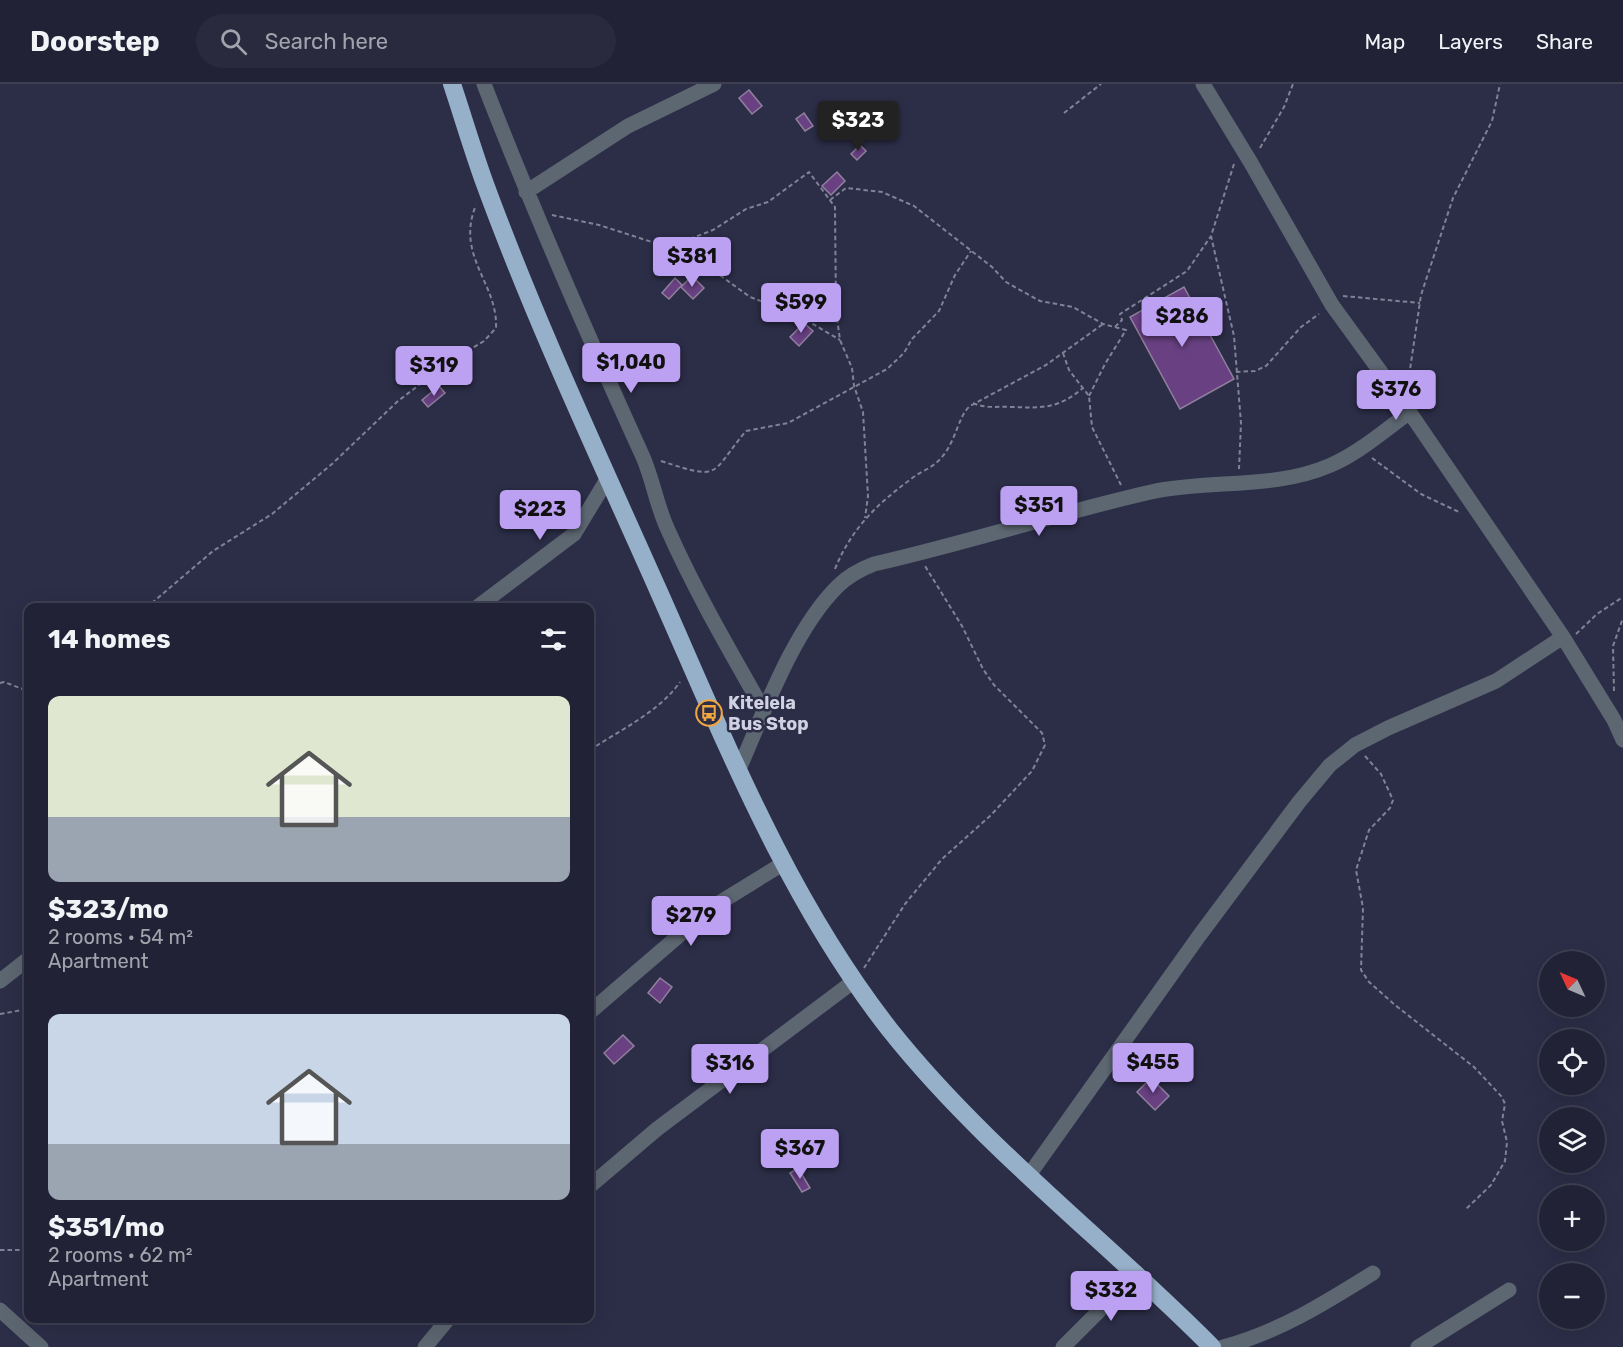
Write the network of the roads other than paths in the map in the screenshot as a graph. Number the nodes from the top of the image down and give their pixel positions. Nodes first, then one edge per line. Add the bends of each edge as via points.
1 (452, 84) edge
2 (484, 84) edge
3 (714, 84) edge
4 (1203, 84) edge
5 (526, 192) junction
6 (1407, 408) junction
7 (609, 478) junction
8 (483, 603) edge
9 (1565, 640) junction
10 (764, 711) junction
11 (1623, 740) edge
12 (739, 769) junction
13 (783, 863) junction
14 (24, 962) edge
15 (0, 981) edge
16 (854, 981) junction
17 (594, 1009) edge
18 (1029, 1175) junction
19 (594, 1183) edge
20 (1137, 1273) junction
21 (1373, 1273) dead end
22 (1509, 1290) dead end
23 (0, 1310) edge
24 (445, 1323) edge
25 (41, 1347) edge
26 (425, 1347) edge
27 (1063, 1347) edge
28 (1212, 1347) edge
29 (1223, 1347) edge
30 (1418, 1347) edge

1 - 7 highway via 485,184 561,372
2 - 5 street
3 - 5 street via 628,126
4 - 6 street via 1329,300
5 - 10 street via 642,454 666,527 698,597
6 - 9 street
6 - 10 street via 1352,453 1304,475 1154,491 857,571 823,603
7 - 8 street via 574,534
7 - 12 highway
9 - 11 street
9 - 18 street via 1496,681 1355,745 1330,765 1199,936
10 - 12 street
12 - 13 highway
13 - 16 highway
13 - 17 street via 711,908
14 - 15 street
16 - 18 highway via 892,1033
16 - 19 street via 657,1129
18 - 20 highway
20 - 27 street
20 - 28 highway
21 - 29 street via 1307,1315
22 - 30 street
23 - 25 street
24 - 26 street

